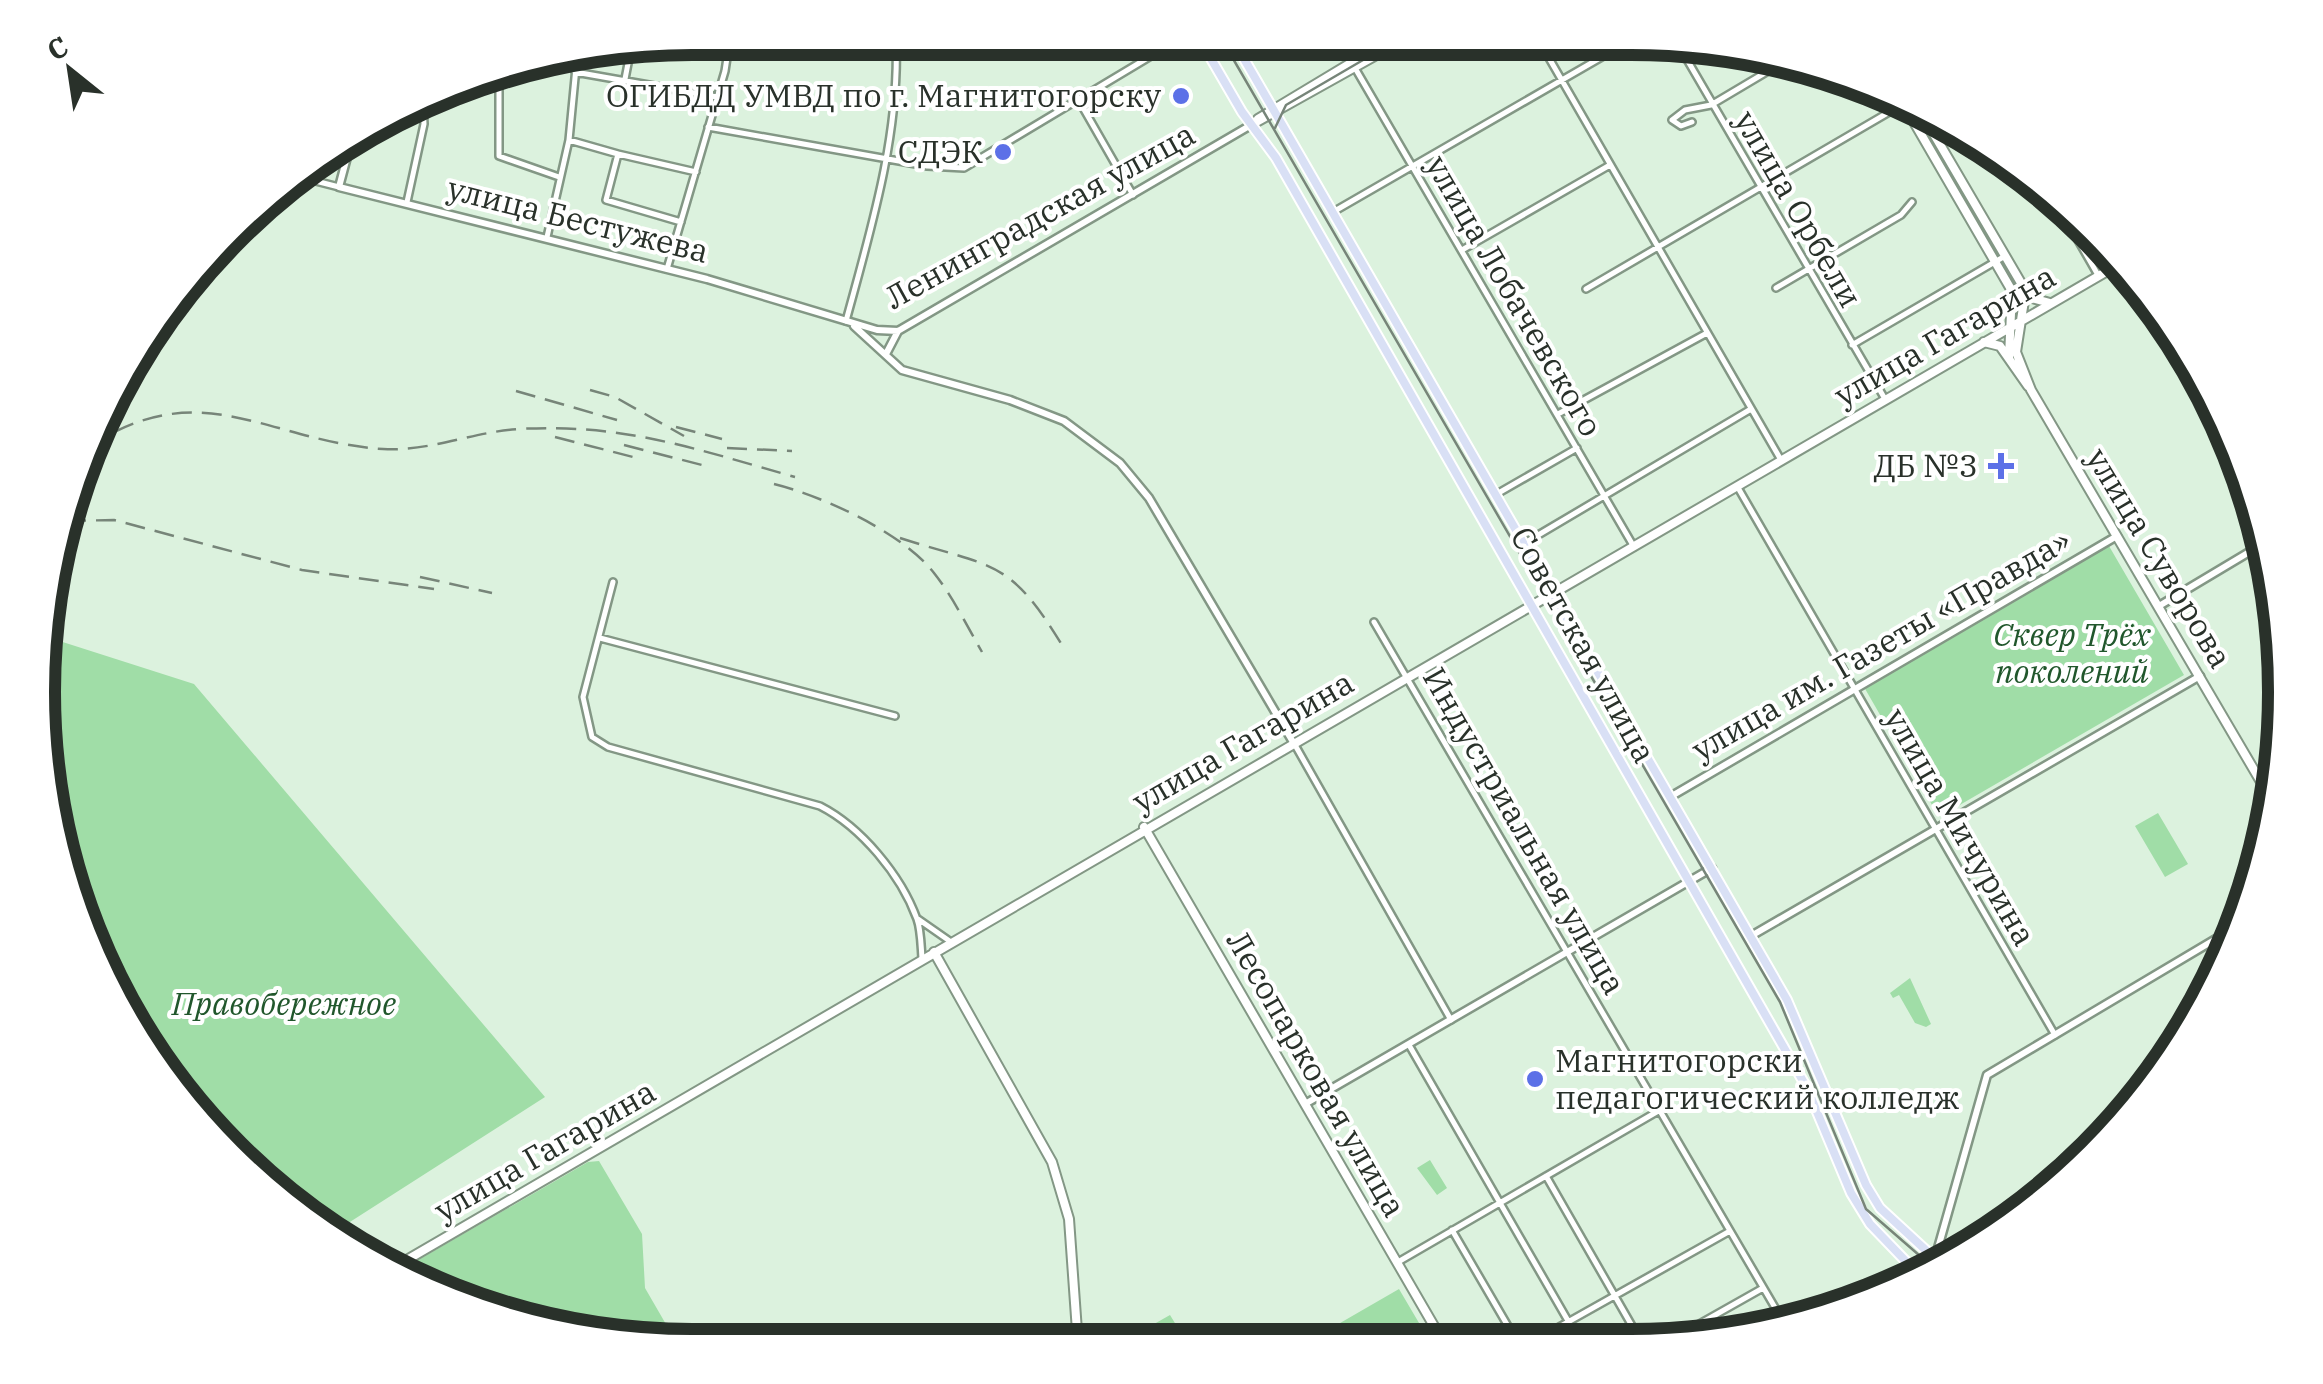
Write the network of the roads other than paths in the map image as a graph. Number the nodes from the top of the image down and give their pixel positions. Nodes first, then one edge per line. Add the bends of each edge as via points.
1 (726, 55) edge
2 (897, 55) edge
3 (1152, 55) edge
4 (1209, 55) edge
5 (1242, 55) edge
6 (1357, 55) edge
7 (1376, 55) edge
8 (1547, 55) edge
9 (1606, 55) edge
10 (1685, 57) edge
11 (629, 58) edge
12 (575, 66) edge
13 (1354, 68) junction
14 (1769, 70) edge
15 (575, 72) junction
16 (625, 79) junction
17 (1562, 81) junction
18 (500, 85) edge
19 (717, 96) junction
20 (1078, 99) junction
21 (1711, 105) junction
22 (1890, 110) edge
23 (1274, 111) junction
24 (424, 115) edge
25 (1914, 121) edge
26 (1692, 122) dead end
27 (1251, 125) junction
28 (708, 127) junction
29 (1933, 131) edge
30 (569, 140) junction
31 (618, 154) junction
32 (347, 156) edge
33 (885, 157) junction
34 (1610, 165) junction
35 (1414, 168) junction
36 (696, 172) junction
37 (560, 177) junction
38 (313, 180) edge
39 (1760, 186) junction
40 (339, 187) junction
41 (1133, 195) junction
42 (406, 202) junction
43 (1912, 202) dead end
44 (1332, 212) junction
45 (680, 222) junction
46 (547, 238) junction
47 (2077, 238) edge
48 (1658, 248) junction
49 (1462, 250) junction
50 (2006, 256) junction
51 (1996, 262) junction
52 (667, 269) junction
53 (1806, 270) junction
54 (2108, 270) edge
55 (2099, 276) junction
56 (2021, 283) junction
57 (1776, 288) dead end
58 (1586, 289) dead end
59 (2050, 303) junction
60 (2020, 320) junction
61 (848, 322) junction
62 (2011, 326) junction
63 (898, 331) junction
64 (1707, 333) junction
65 (1982, 342) junction
66 (1852, 346) junction
67 (886, 356) junction
68 (2009, 358) junction
69 (2031, 390) junction
70 (1886, 400) junction
71 (1751, 409) junction
72 (1558, 414) junction
73 (1577, 448) junction
74 (1781, 460) junction
75 (1736, 486) junction
76 (1495, 494) junction
77 (1603, 494) junction
78 (2117, 536) junction
79 (1523, 544) junction
80 (1634, 548) junction
81 (2252, 550) edge
82 (614, 582) dead end
83 (1552, 594) junction
84 (1532, 605) junction
85 (2158, 606) junction
86 (1374, 622) dead end
87 (600, 638) junction
88 (1407, 676) junction
89 (2200, 676) junction
90 (1854, 689) junction
91 (895, 716) dead end
92 (1293, 742) junction
93 (2262, 783) edge
94 (1670, 797) junction
95 (1144, 827) junction
96 (1936, 830) junction
97 (1712, 868) junction
98 (1689, 882) junction
99 (918, 919) junction
100 (1751, 936) junction
101 (2220, 937) edge
102 (951, 942) junction
103 (934, 952) junction
104 (1568, 954) junction
105 (922, 959) junction
106 (1452, 1020) junction
107 (2056, 1035) junction
108 (1409, 1044) junction
109 (1305, 1104) junction
110 (1660, 1110) junction
111 (1546, 1176) junction
112 (1502, 1205) junction
113 (1452, 1230) junction
114 (1730, 1230) junction
115 (1937, 1251) edge
116 (1933, 1253) edge
117 (406, 1261) edge
118 (1398, 1262) junction
119 (1909, 1265) edge
120 (1763, 1288) junction
121 (1614, 1294) junction
122 (1777, 1312) edge
123 (1569, 1321) junction
124 (1696, 1326) edge
125 (1077, 1329) edge
126 (1437, 1329) edge
127 (1509, 1329) edge
128 (1555, 1329) edge
129 (1573, 1329) edge
130 (1634, 1329) edge

1 - 19 street
2 - 33 street
3 - 20 street
4 - 27 main road, Советская улица
5 - 23 main road, Советская улица
6 - 23 main road, Ленинградская улица
7 - 13 main road, Ленинградская улица
8 - 17 street
9 - 17 street
10 - 21 street, улица Орбели
11 - 16 street
12 - 15 street
13 - 23 main road, Ленинградская улица
13 - 35 street, улица Лобачевского
14 - 21 street
15 - 16 street
15 - 30 street
16 - 19 street
17 - 34 street
17 - 35 street
18 - 37 street via 498,156
19 - 28 street
20 - 33 street via 964,168
20 - 41 street
21 - 26 street via 1672,120 1680,126
21 - 39 street, улица Орбели
22 - 39 street
23 - 27 main road, Ленинградская улица
23 - 44 main road, Советская улица
24 - 42 street
25 - 51 main road
27 - 41 street, Ленинградская улица
27 - 84 main road, Советская улица
28 - 33 street
28 - 36 street
29 - 50 main road
30 - 31 street
30 - 37 street
31 - 36 street
31 - 45 street via 606,200
32 - 40 street
33 - 61 street
34 - 48 street
34 - 49 street
35 - 44 street
35 - 49 street, улица Лобачевского
36 - 45 street
37 - 46 street
38 - 40 street, улица Бестужева
39 - 48 street
39 - 53 street, улица Орбели
40 - 42 street, улица Бестужева
41 - 63 street, Ленинградская улица
42 - 46 street, улица Бестужева
43 - 53 street
44 - 76 main road, Советская улица
45 - 52 street
46 - 52 street, улица Бестужева
47 - 55 street
48 - 58 street
48 - 64 street
49 - 72 street, улица Лобачевского
50 - 51 street
50 - 56 main road
51 - 62 main road via 2014,296
51 - 66 street
52 - 61 street, улица Бестужева
53 - 57 street
53 - 66 street, улица Орбели
54 - 55 main road, улица Гагарина
55 - 59 main road, улица Гагарина
56 - 59 main road via 2032,298
56 - 60 main road, улица Суворова
59 - 60 main road, улица Гагарина
60 - 62 main road, улица Гагарина
60 - 69 main road, улица Суворова via 2016,352
61 - 63 street, Ленинградская улица
61 - 67 street
62 - 65 main road, улица Гагарина
62 - 68 main road
63 - 67 street
64 - 71 street
64 - 72 street
65 - 68 main road, улица Суворова via 2000,346
65 - 70 main road, улица Гагарина
66 - 70 street, улица Орбели
67 - 92 street via 902,370 1064,422 1120,463 1149,498
68 - 69 main road, улица Суворова
69 - 78 main road, улица Суворова
70 - 74 main road, улица Гагарина
71 - 74 street
71 - 77 street
72 - 73 street, улица Лобачевского
73 - 76 street
73 - 77 street, улица Лобачевского
74 - 75 main road, улица Гагарина
75 - 80 main road, улица Гагарина
75 - 90 street, улица Мичурина
76 - 79 main road, Советская улица
77 - 79 street
77 - 80 street, улица Лобачевского
78 - 85 main road, улица Суворова
78 - 90 street, улица им. Газеты «Правда»
79 - 83 main road, Советская улица
80 - 83 main road, улица Гагарина
81 - 85 street
82 - 87 street
83 - 84 main road, улица Гагарина
83 - 94 main road, Советская улица
84 - 88 main road, улица Гагарина
84 - 98 main road, Советская улица
85 - 89 main road, улица Суворова
86 - 88 street, Индустриальная улица
87 - 91 street
87 - 99 street via 582,698 592,736 608,748 845,818 870,842
88 - 92 main road, улица Гагарина
88 - 104 street, Индустриальная улица
89 - 93 main road, улица Суворова
89 - 96 street
90 - 94 street, улица им. Газеты «Правда»
90 - 96 street, улица Мичурина
92 - 95 main road, улица Гагарина
92 - 106 street
94 - 97 main road, Советская улица
95 - 102 main road, улица Гагарина
95 - 109 main road, Лесопарковая улица
96 - 100 street
96 - 107 street, улица Мичурина
97 - 98 street
97 - 100 main road, Советская улица
98 - 104 street
98 - 119 main road, Советская улица via 1807,1088 1851,1193
99 - 102 street
99 - 105 street
100 - 116 main road, Советская улица via 1790,1006 1866,1185 1880,1208
101 - 107 street
102 - 103 main road, улица Гагарина
103 - 105 main road, улица Гагарина
103 - 125 main road via 1052,1162 1068,1220
104 - 106 street
104 - 110 street, Индустриальная улица
105 - 117 main road, улица Гагарина
106 - 108 street
107 - 115 street via 1983,1081
108 - 109 street
108 - 112 street
109 - 118 main road, Лесопарковая улица
110 - 111 street
110 - 114 street, Индустриальная улица
111 - 112 street
111 - 121 street
112 - 113 street
112 - 123 street
113 - 118 street
113 - 127 street
114 - 120 street, Индустриальная улица
114 - 121 street
118 - 126 main road, Лесопарковая улица
120 - 122 street, Индустриальная улица
120 - 124 street
121 - 123 street
121 - 130 street
123 - 128 street
123 - 129 street

